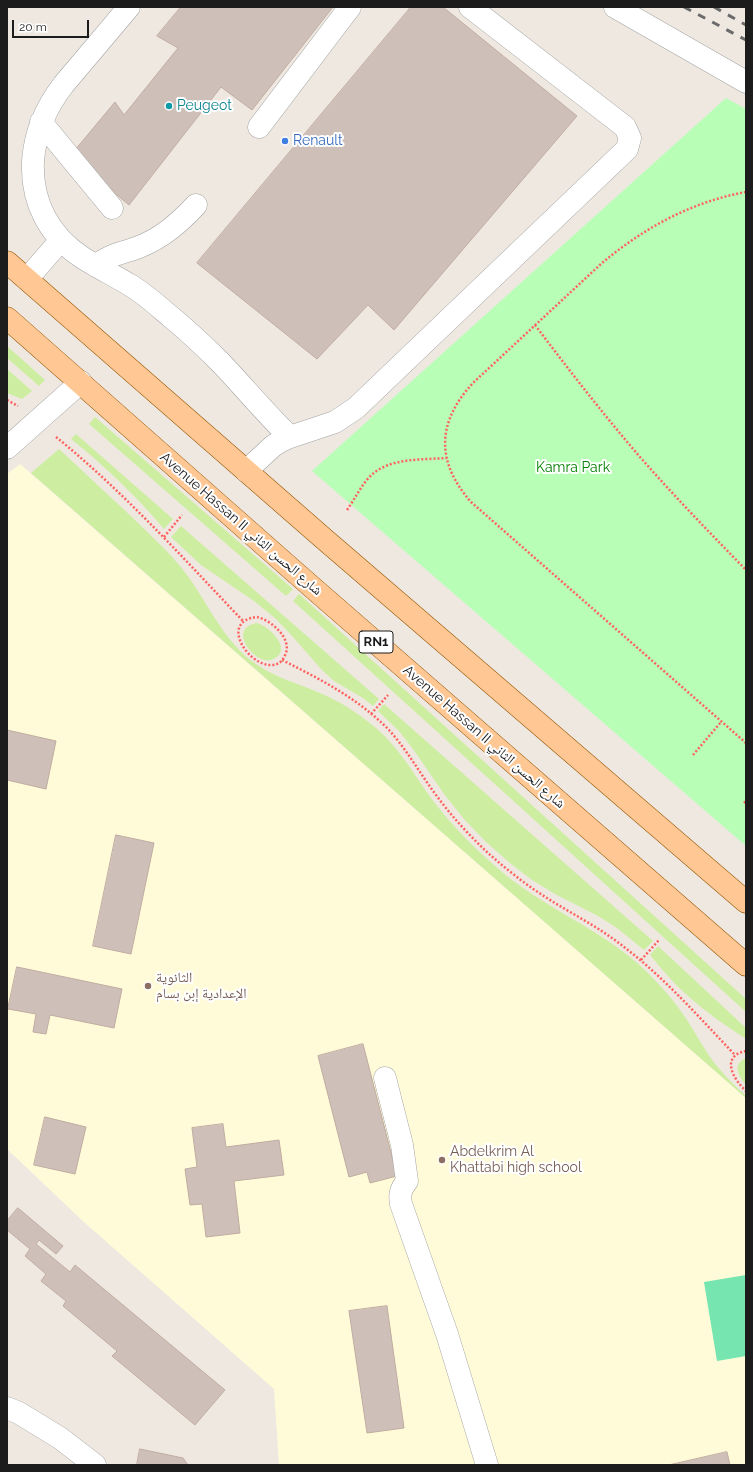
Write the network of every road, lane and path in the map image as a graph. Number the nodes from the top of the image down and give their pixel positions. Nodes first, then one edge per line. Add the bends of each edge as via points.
1 (129, 7) edge
2 (350, 7) edge
3 (470, 7) edge
4 (615, 7) edge
5 (746, 82) edge
6 (41, 122) junction
7 (259, 126) dead end
8 (746, 192) edge
9 (196, 205) dead end
10 (112, 208) dead end
11 (61, 240) junction
12 (7, 262) edge
13 (96, 266) junction
14 (27, 279) junction
15 (7, 318) edge
16 (535, 325) junction
17 (81, 382) junction
18 (7, 400) edge
19 (37, 421) junction
20 (290, 437) junction
21 (7, 448) edge
22 (446, 458) junction
23 (246, 471) junction
24 (347, 510) dead end
25 (182, 515) dead end
26 (164, 537) junction
27 (746, 570) edge
28 (244, 622) junction
29 (282, 660) junction
30 (388, 695) dead end
31 (371, 714) junction
32 (722, 722) junction
33 (746, 743) edge
34 (693, 755) dead end
35 (746, 902) edge
36 (659, 940) dead end
37 (641, 960) junction
38 (746, 965) edge
39 (746, 1051) edge
40 (736, 1055) junction
41 (385, 1078) dead end
42 (746, 1091) edge
43 (7, 1408) edge
44 (95, 1465) edge
45 (486, 1465) edge

1 - 6 street via 55,96
2 - 7 street
3 - 20 street via 626,128 630,144 624,153 356,408 330,424
4 - 5 street
6 - 10 street
6 - 11 street via 34,153 34,185 37,201 51,228
8 - 16 path via 688,208 642,232 602,263
9 - 13 street via 170,230 154,240 114,255
11 - 13 street
11 - 14 street
12 - 14 main road
13 - 20 street via 132,286 192,335
14 - 23 main road
15 - 17 main road, Avenue Hassan II شارع الحسن الثاني / RN1
16 - 22 path via 462,394 447,424
16 - 27 path via 639,456
17 - 19 street
17 - 38 main road, Avenue Hassan II شارع الحسن الثاني / RN1
18 - 19 path
19 - 21 street
19 - 26 path via 107,480
20 - 23 street via 273,446
22 - 24 path via 394,462 383,466 366,480
22 - 32 path via 451,474 471,502
23 - 35 main road
25 - 26 path
26 - 28 path
28 - 29 path via 250,618 263,618 282,634 287,650
28 - 29 path via 238,634 243,648 265,665 277,664
29 - 31 path via 351,698
30 - 31 path
31 - 37 path via 389,730 454,817 489,853 546,898 609,935
32 - 33 path
32 - 34 path
36 - 37 path
37 - 40 path
39 - 40 path
40 - 42 path via 732,1060 731,1071
41 - 45 street via 402,1144 407,1181 400,1195 401,1204 447,1334
43 - 44 street via 60,1438

